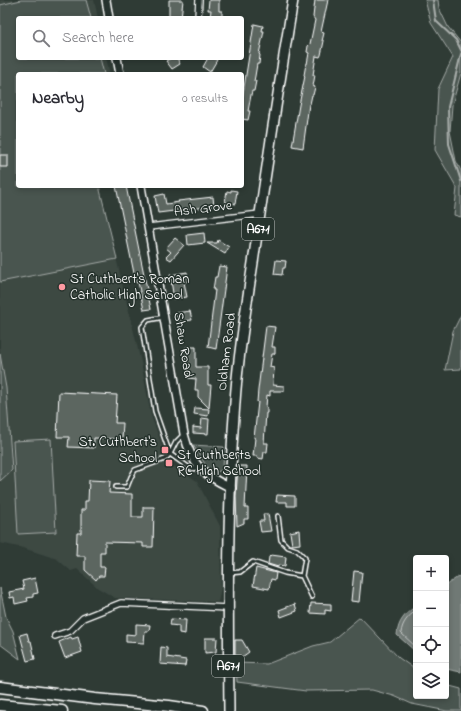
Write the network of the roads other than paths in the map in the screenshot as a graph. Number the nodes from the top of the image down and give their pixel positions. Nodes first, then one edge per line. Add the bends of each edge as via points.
1 (106, 0) edge
2 (199, 0) edge
3 (293, 0) edge
4 (109, 16) edge
5 (198, 16) edge
6 (117, 60) edge
7 (120, 72) edge
8 (141, 188) edge
9 (260, 214) junction
10 (149, 227) junction
11 (165, 316) junction
12 (184, 434) junction
13 (170, 454) junction
14 (199, 468) junction
15 (116, 488) dead end
16 (231, 488) junction
17 (278, 516) dead end
18 (229, 573) junction
19 (302, 576) junction
20 (312, 597) dead end
21 (228, 608) junction
22 (55, 636) dead end
23 (0, 687) edge
24 (0, 705) edge
25 (62, 711) edge
26 (203, 711) edge
27 (229, 711) edge

1 - 4 street
2 - 5 street
3 - 9 main road, Oldham Road / A671
6 - 7 street
8 - 10 street, Shaw Road
9 - 10 street, Ash Grove
9 - 16 main road, Oldham Road / A671 via 235,402
10 - 11 street, Shaw Road
11 - 12 street, Shaw Road
11 - 13 lane via 148,320 142,327 155,411
12 - 13 lane
12 - 14 street, Shaw Road via 193,461
13 - 14 lane via 191,469
13 - 15 lane via 157,463 135,470 128,487
14 - 16 street, Shaw Road via 213,480
16 - 18 main road, Oldham Road / A671
17 - 19 lane via 281,540 288,547 298,550 305,558
18 - 19 lane via 240,572 253,562 285,574
18 - 21 main road, Oldham Road / A671
19 - 20 lane
21 - 22 street via 121,603 83,618 70,631
21 - 27 main road, Oldham Road / A671
23 - 26 highway
24 - 25 highway

